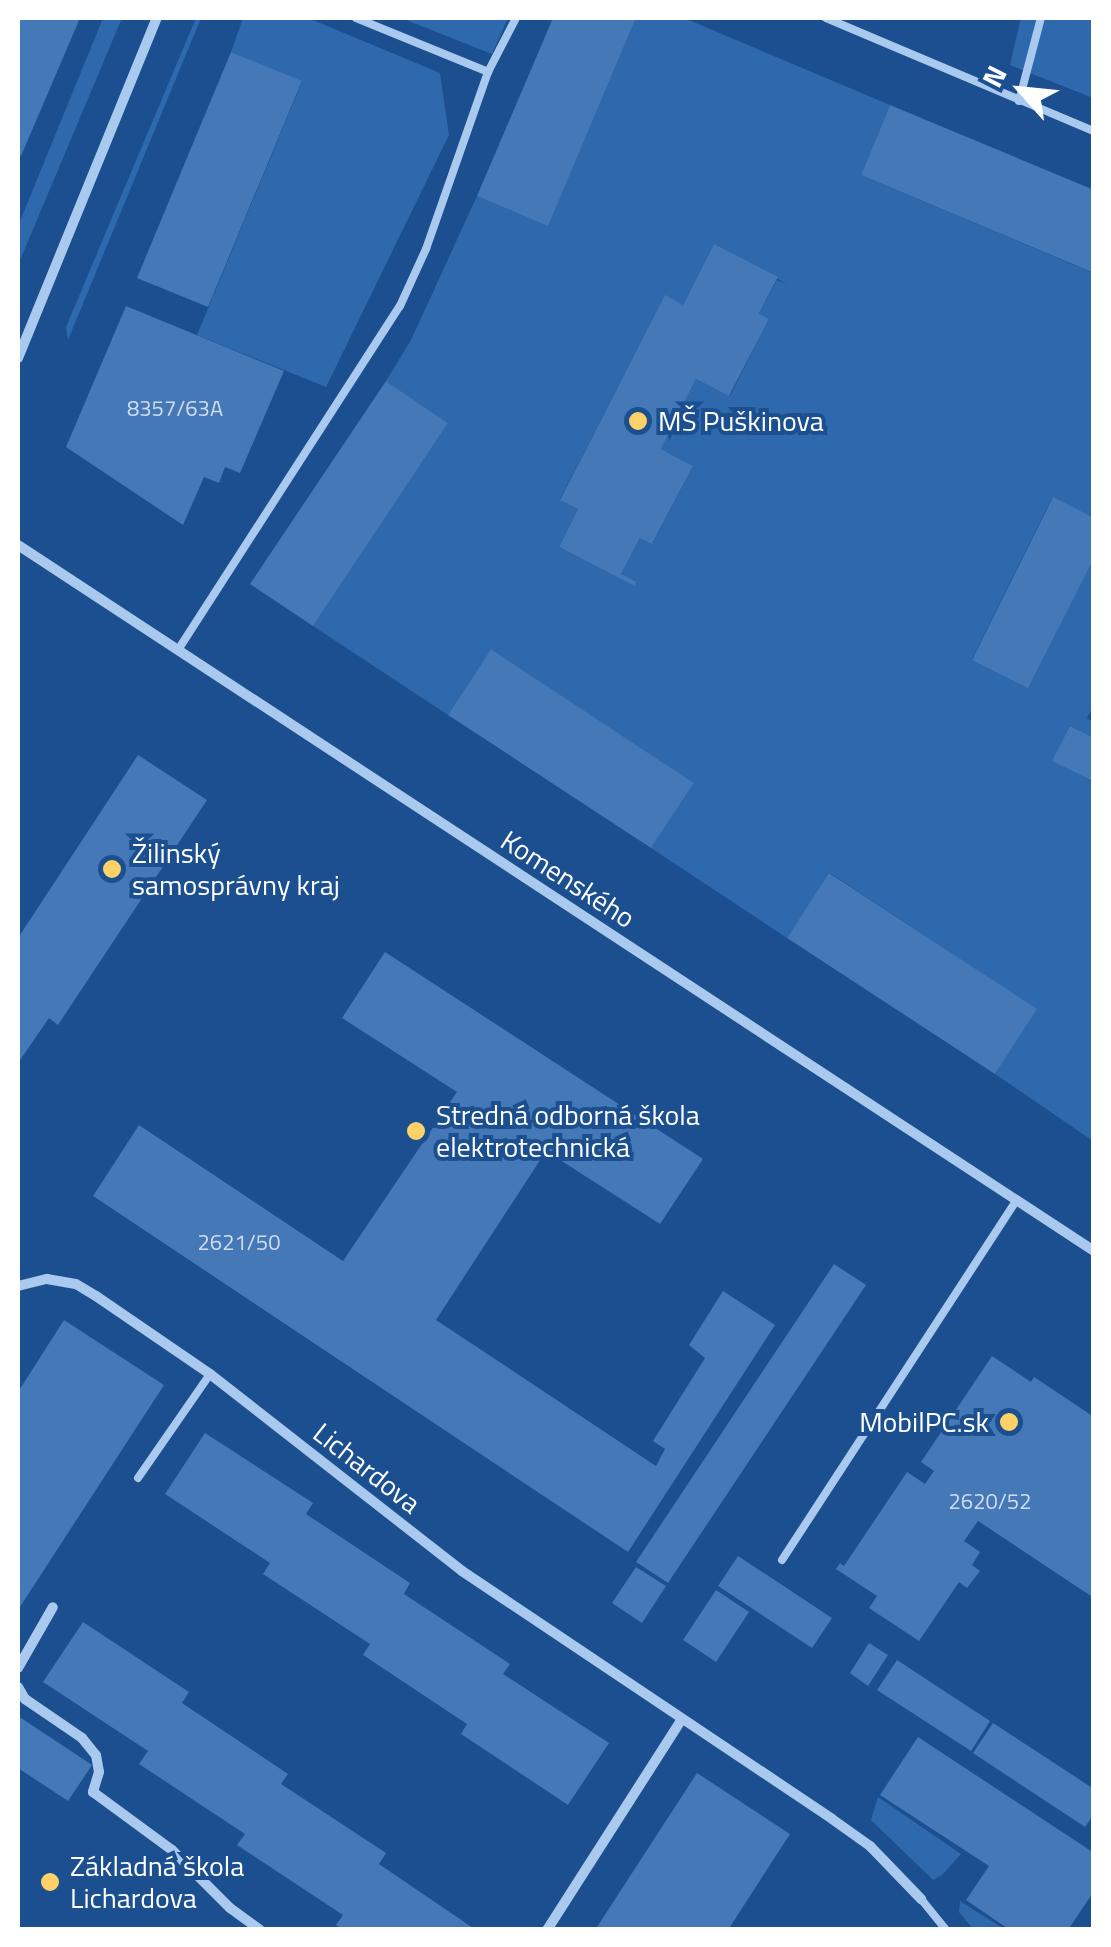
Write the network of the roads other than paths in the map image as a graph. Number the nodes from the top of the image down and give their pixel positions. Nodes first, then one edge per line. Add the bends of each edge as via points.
1 (158, 18) edge
2 (356, 18) edge
3 (516, 18) edge
4 (826, 18) edge
5 (1041, 18) edge
6 (488, 72) junction
7 (1020, 101) junction
8 (1094, 131) edge
9 (18, 358) edge
10 (18, 545) edge
11 (178, 650) junction
12 (1017, 1200) junction
13 (1094, 1251) edge
14 (18, 1286) edge
15 (210, 1374) junction
16 (138, 1478) dead end
17 (782, 1560) dead end
18 (53, 1607) dead end
19 (18, 1668) edge
20 (18, 1687) edge
21 (682, 1718) junction
22 (921, 1899) joint
23 (260, 1930) edge
24 (547, 1930) edge
25 (946, 1930) edge

1 - 9 street
2 - 6 lane
3 - 6 lane
4 - 7 lane
5 - 7 lane
6 - 11 lane via 400,306
7 - 8 lane
10 - 11 street, Komenského
11 - 12 street, Komenského
12 - 13 street, Komenského
12 - 17 lane
14 - 15 street, Lichardova via 47,1279 76,1284
15 - 16 lane
15 - 21 street, Lichardova via 462,1570
18 - 19 street
20 - 23 street via 96,1755 94,1792 172,1850
21 - 22 street, Lichardova via 870,1846
21 - 24 street
22 - 25 lane, Lichardova

